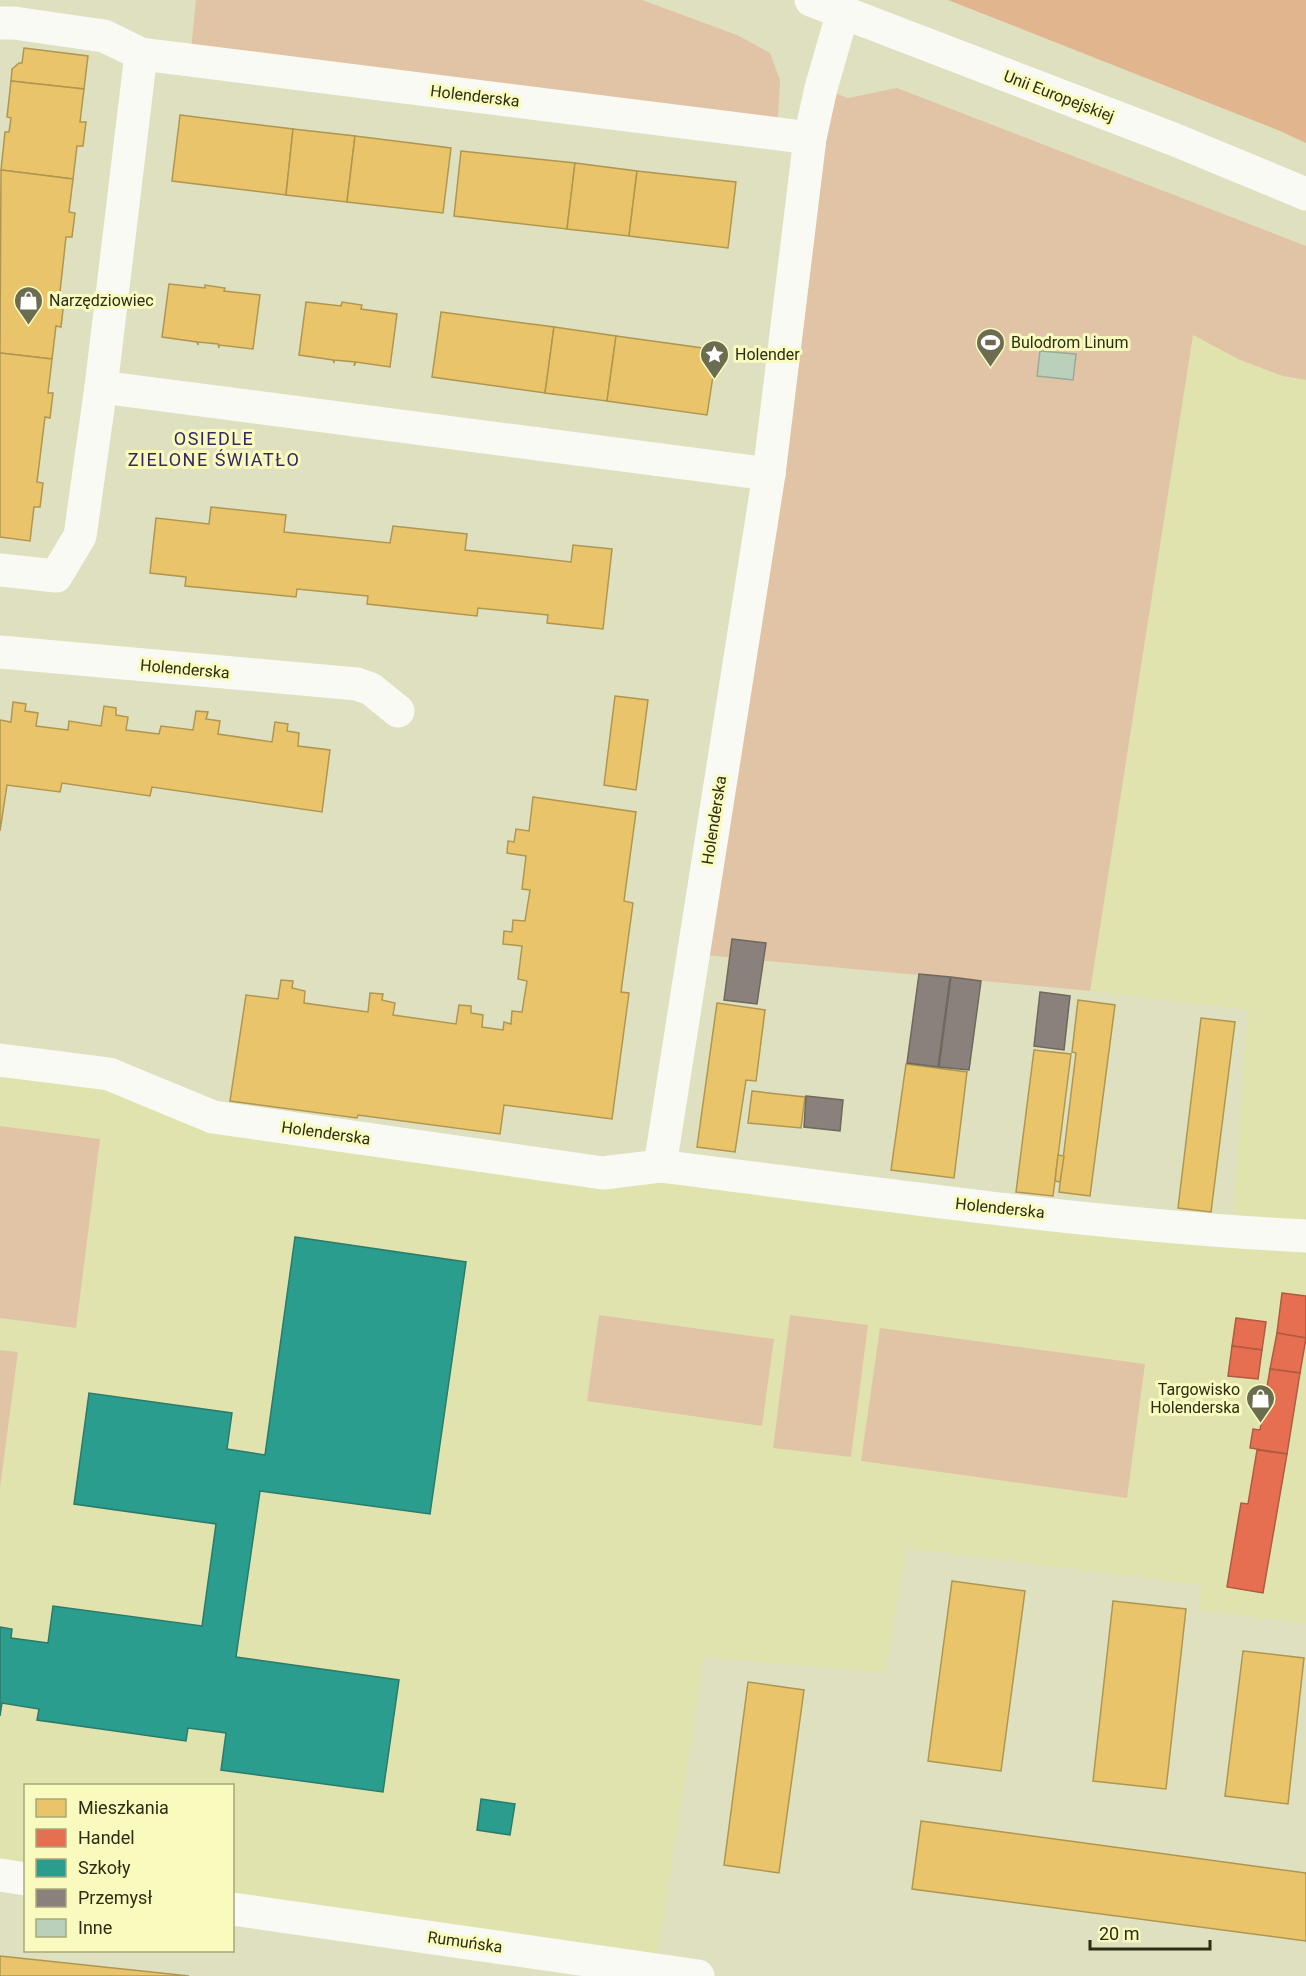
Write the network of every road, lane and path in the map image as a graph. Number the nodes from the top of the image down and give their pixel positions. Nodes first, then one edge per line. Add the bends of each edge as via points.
1 (811, 0) edge
2 (843, 12) junction
3 (0, 24) edge
4 (141, 54) junction
5 (810, 138) junction
6 (1306, 194) edge
7 (101, 387) junction
8 (769, 474) junction
9 (0, 570) edge
10 (0, 652) edge
11 (398, 711) dead end
12 (0, 1060) edge
13 (660, 1166) junction
14 (1306, 1236) edge
15 (0, 1875) edge
16 (24, 1879) edge
17 (234, 1909) edge
18 (698, 1976) edge

1 - 2 street, Unii Europejskiej
2 - 5 street, Holenderska
2 - 6 street, Unii Europejskiej
3 - 4 street, Holenderska via 104,36
4 - 5 street, Holenderska
4 - 7 street
5 - 8 street, Holenderska
7 - 8 street
7 - 9 street via 80,536 56,576
8 - 13 street, Holenderska
10 - 11 street, Holenderska via 357,684 371,689
12 - 13 street, Holenderska via 109,1074 213,1117 603,1173
13 - 14 street, Holenderska via 1210,1232
15 - 16 street
17 - 18 street, Rumuńska

